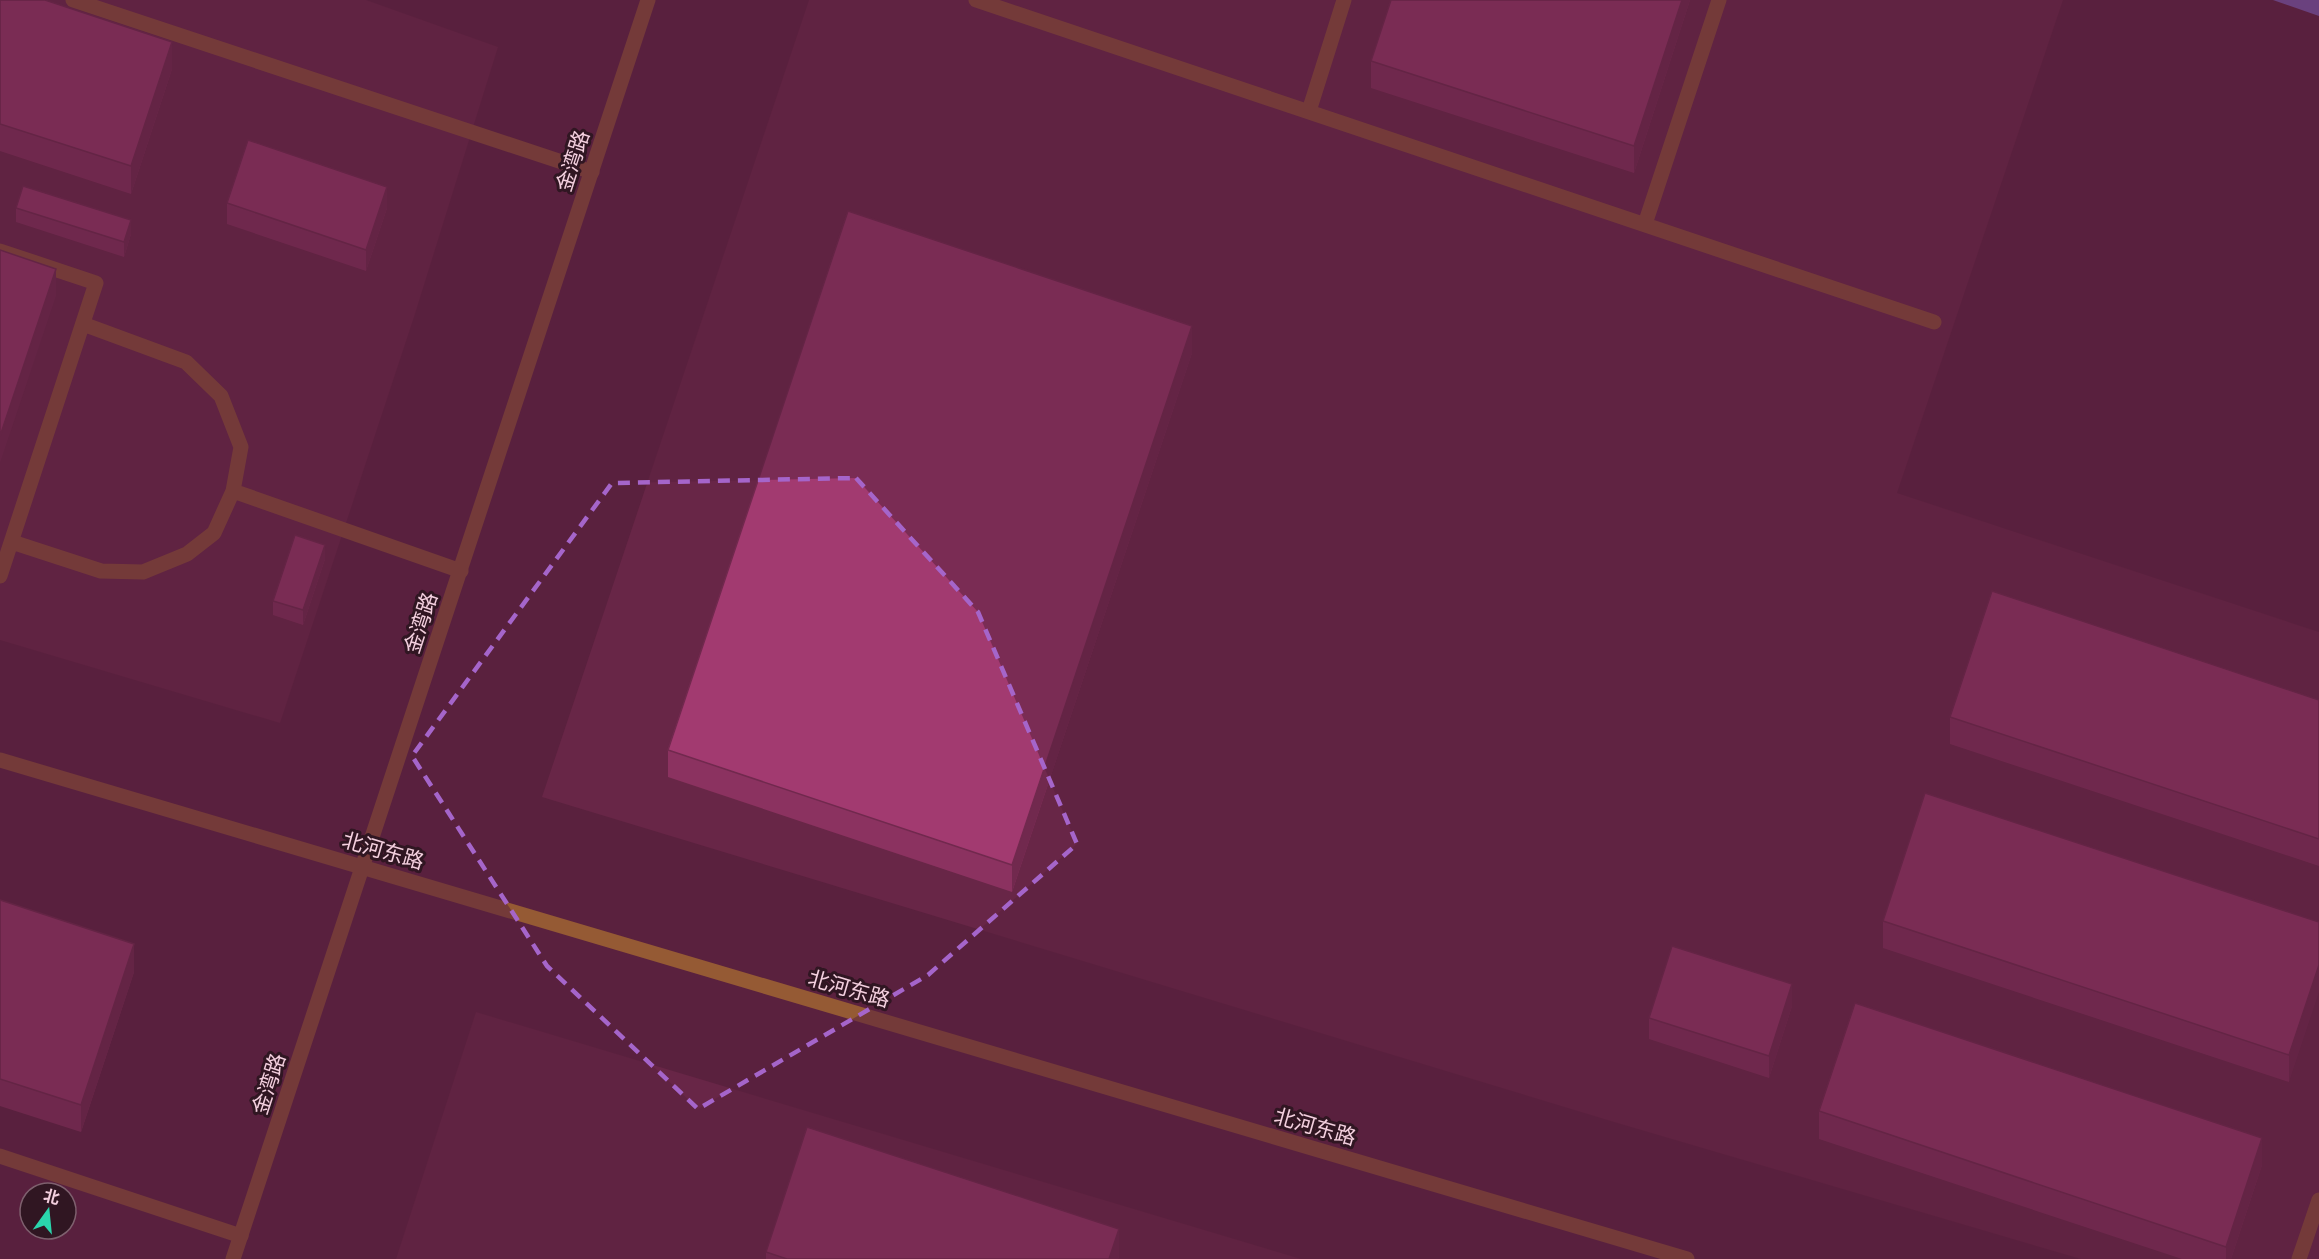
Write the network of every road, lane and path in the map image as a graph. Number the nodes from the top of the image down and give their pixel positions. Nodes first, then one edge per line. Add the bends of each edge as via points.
1 (73, 0) edge
2 (648, 0) edge
3 (976, 0) edge
4 (1344, 0) edge
5 (1719, 0) edge
6 (1309, 111) junction
7 (592, 172) junction
8 (1646, 224) junction
9 (0, 251) edge
10 (1934, 322) dead end
11 (83, 324) junction
12 (233, 491) junction
13 (12, 542) junction
14 (460, 571) junction
15 (0, 576) edge
16 (0, 760) edge
17 (363, 867) junction
18 (0, 1156) edge
19 (2319, 1200) edge
20 (241, 1236) junction
21 (233, 1259) edge
22 (1687, 1259) edge
23 (2299, 1259) edge

1 - 7 street
2 - 7 street, 金湾路
3 - 6 street
4 - 6 street
5 - 8 street
6 - 8 street
7 - 14 street, 金湾路
8 - 10 street
9 - 11 street via 96,283
11 - 12 street via 186,362 221,396 241,447
11 - 13 street
12 - 13 street via 214,533 187,554 143,572 101,571
12 - 14 street
13 - 15 street
14 - 17 street, 金湾路
16 - 17 street, 北河东路
17 - 20 street, 金湾路
17 - 22 street, 北河东路
18 - 20 street
19 - 23 street
20 - 21 street, 金湾路

